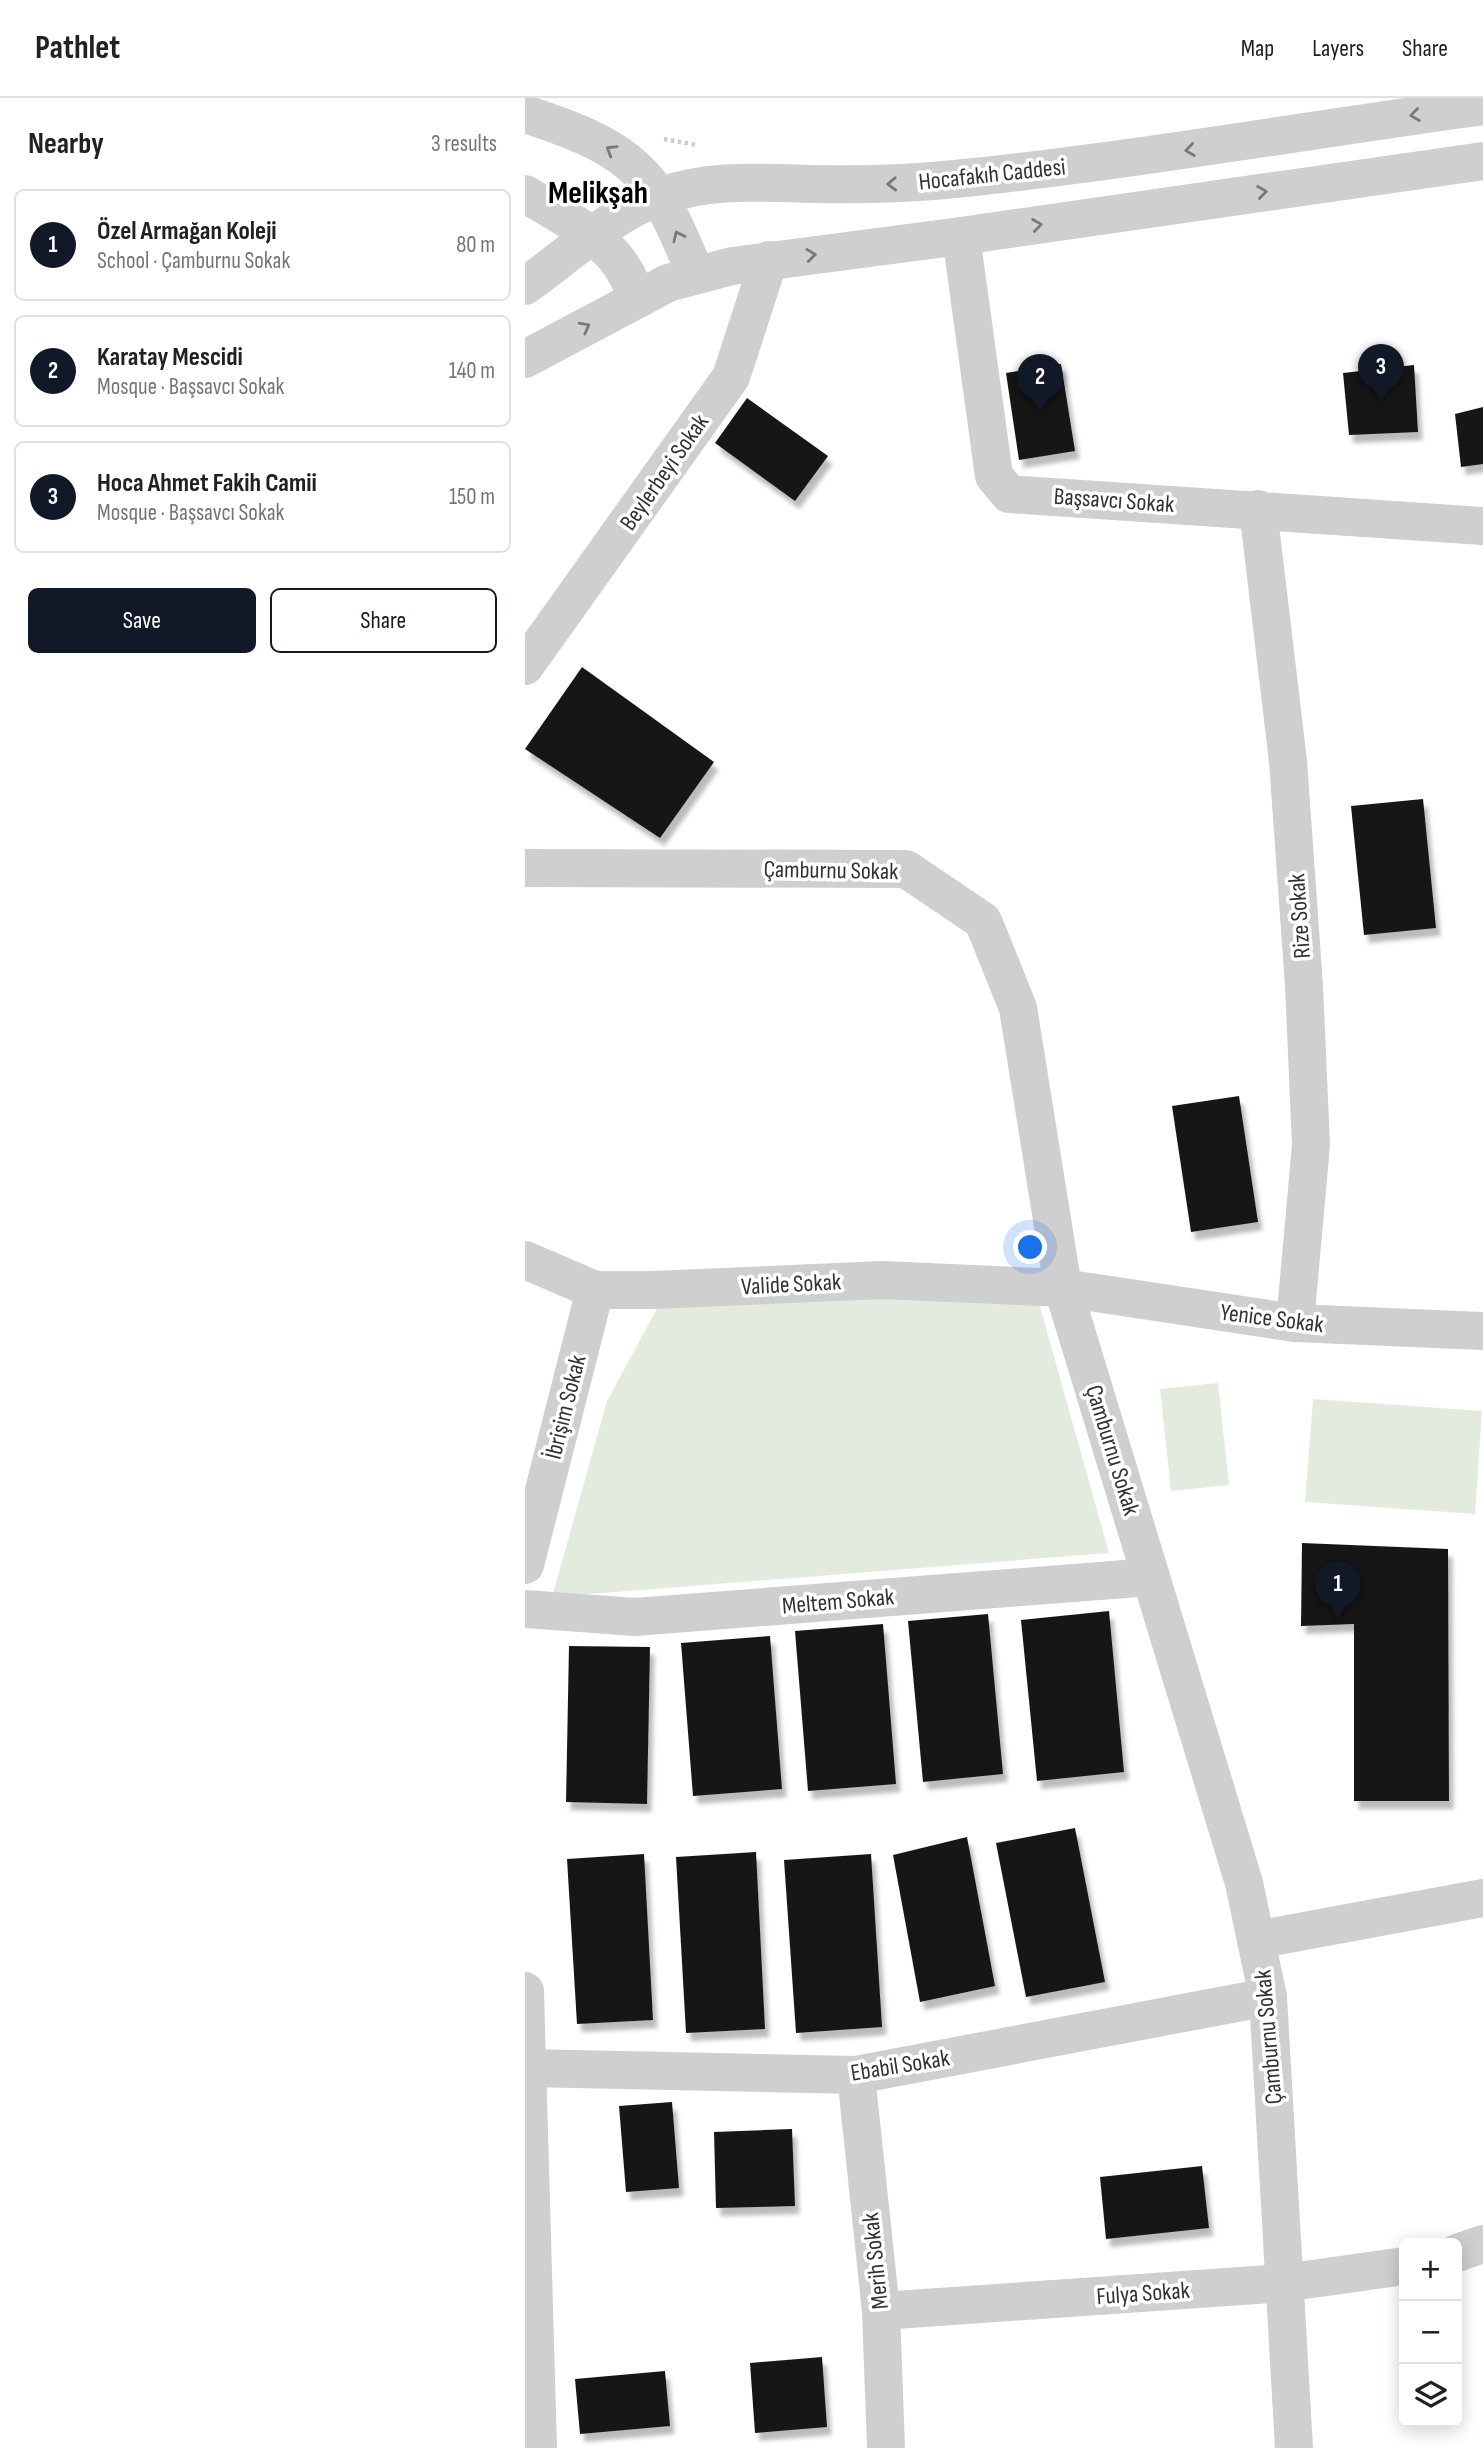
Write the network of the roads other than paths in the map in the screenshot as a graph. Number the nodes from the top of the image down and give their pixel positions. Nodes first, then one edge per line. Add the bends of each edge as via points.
1 (1483, 106) edge
2 (525, 114) edge
3 (1483, 161) edge
4 (525, 194) edge
5 (659, 197) junction
6 (961, 236) junction
7 (590, 237) junction
8 (768, 260) junction
9 (696, 274) junction
10 (525, 286) edge
11 (638, 299) junction
12 (525, 359) edge
13 (1258, 509) junction
14 (1483, 526) edge
15 (525, 666) edge
16 (525, 868) edge
17 (525, 1260) edge
18 (1063, 1288) junction
19 (595, 1290) junction
20 (1295, 1323) junction
21 (1483, 1331) edge
22 (525, 1565) edge
23 (1151, 1577) junction
24 (525, 1609) edge
25 (1483, 1898) edge
26 (1256, 1940) junction
27 (525, 1991) edge
28 (1268, 1997) junction
29 (527, 2068) junction
30 (856, 2075) junction
31 (1483, 2244) edge
32 (1462, 2251) edge
33 (1399, 2267) edge
34 (1285, 2283) junction
35 (881, 2311) junction
36 (531, 2372) edge
37 (538, 2448) edge
38 (886, 2448) edge
39 (1294, 2448) edge

1 -> 5 street, Hocafakıh Caddesi via 954,180 856,185 752,181 718,183
5 -> 2 street via 617,152 590,137
6 -> 3 street
4 - 7 street
5 - 7 street, Hocafakıh Caddesi
9 -> 5 street
8 -> 6 street
6 - 13 street, Başsavcı Sokak via 994,476 1009,494
7 - 10 street, Hocafakıh Caddesi
7 - 11 street via 612,254
8 - 9 street
8 - 15 street, Beylerbeyi Sokak via 731,377
9 - 11 street
12 -> 11 street
13 - 14 street, Başsavcı Sokak
13 - 20 street, Rize Sokak via 1288,761 1304,986 1311,1145
16 - 18 street, Çamburnu Sokak via 906,869 982,921 1018,1007
17 - 19 street, Valide Sokak
18 - 19 street, Valide Sokak via 883,1280
18 - 20 street, Yenice Sokak
18 - 23 street, Çamburnu Sokak
19 - 22 street, İbrişim Sokak
20 - 21 street, Yenice Sokak
23 - 24 street, Meltem Sokak via 635,1617
23 - 26 street, Çamburnu Sokak via 1244,1883
25 - 26 street
26 - 28 street, Çamburnu Sokak
27 - 29 street
28 - 30 street, Ebabil Sokak
28 - 34 street, Çamburnu Sokak
29 - 30 street, Ebabil Sokak
29 - 36 street
30 - 35 street, Merih Sokak
31 - 32 street
33 - 34 street, Fulya Sokak
34 - 35 street, Fulya Sokak
34 - 39 street, Çamburnu Sokak
35 - 38 street, Merih Sokak
36 - 37 street

